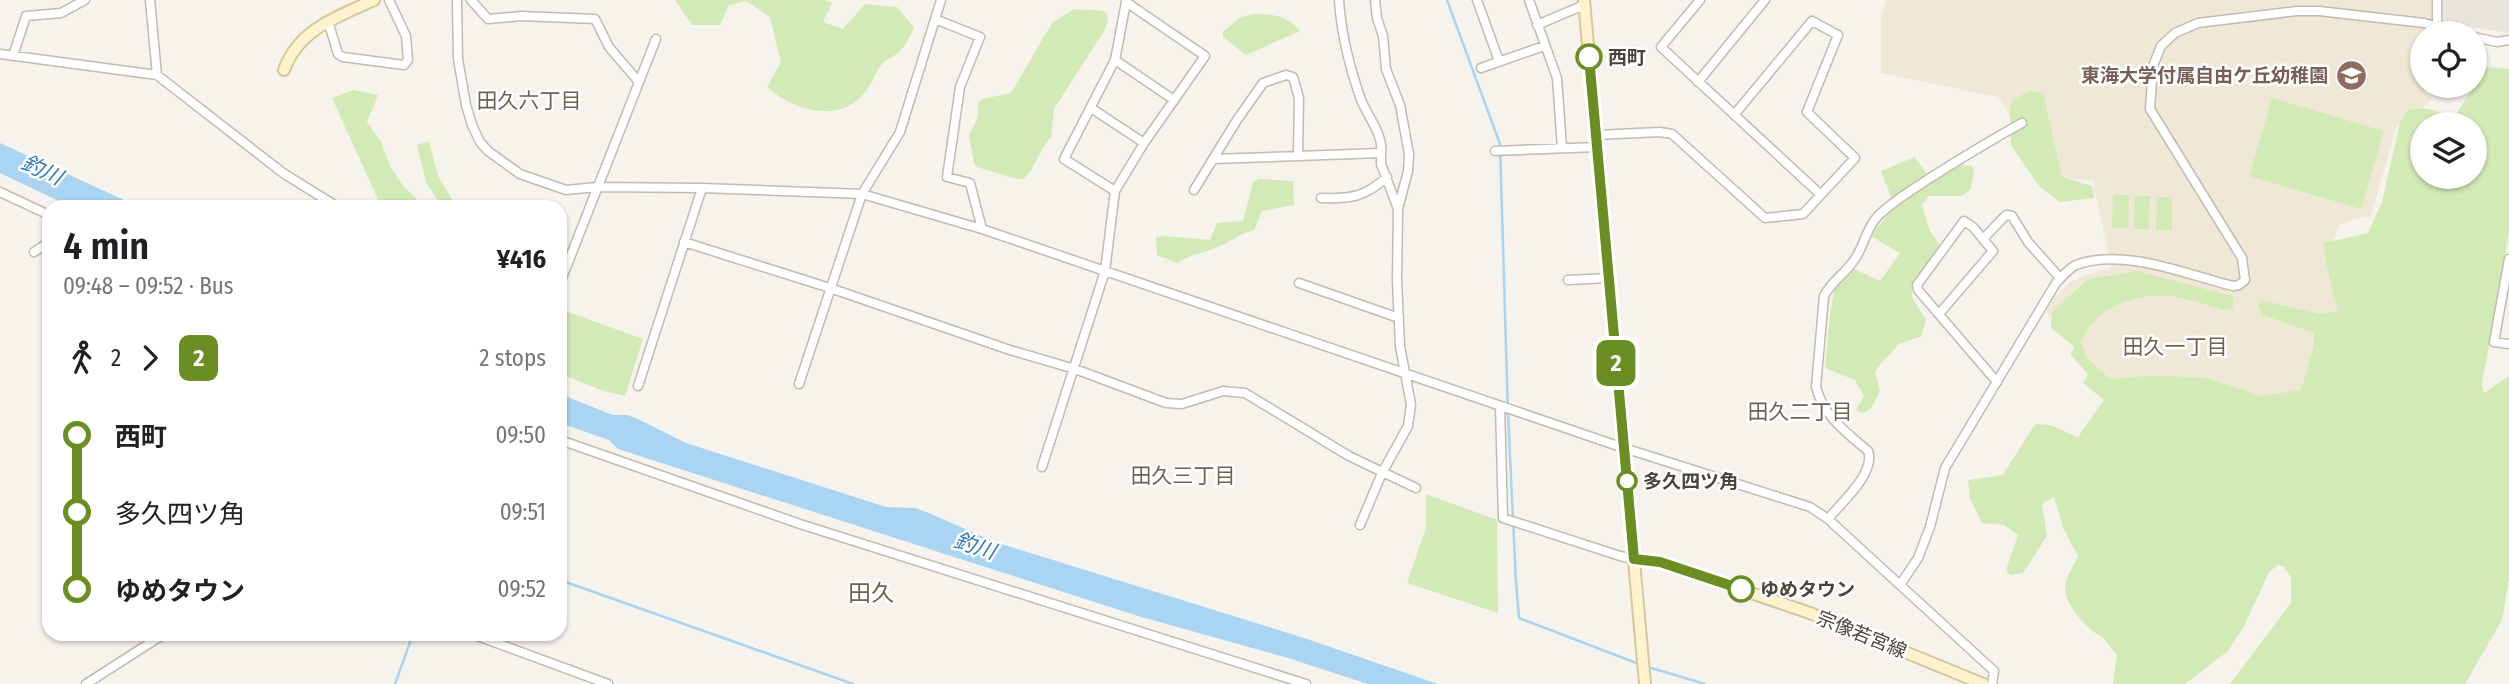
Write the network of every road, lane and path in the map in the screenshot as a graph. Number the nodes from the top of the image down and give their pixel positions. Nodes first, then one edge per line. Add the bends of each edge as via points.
1 (85, 0) edge
2 (150, 0) edge
3 (374, 0) edge
4 (389, 0) edge
5 (457, 0) edge
6 (471, 0) edge
7 (941, 0) edge
8 (1339, 0) edge
9 (1375, 0) edge
10 (1476, 0) edge
11 (1529, 0) edge
12 (1700, 0) edge
13 (1765, 0) edge
14 (2437, 0) edge
15 (1584, 2) edge
16 (935, 19) junction
17 (328, 21) junction
18 (2437, 21) edge
19 (2410, 23) edge
20 (1537, 25) junction
21 (656, 39) dead end
22 (2487, 40) edge
23 (2509, 40) edge
24 (1544, 46) junction
25 (0, 54) edge
26 (13, 56) junction
27 (1115, 60) junction
28 (1499, 61) junction
29 (1481, 68) dead end
30 (284, 70) dead end
31 (157, 75) junction
32 (638, 81) junction
33 (1698, 82) junction
34 (1174, 100) junction
35 (1091, 108) junction
36 (1734, 115) junction
37 (2022, 123) dead end
38 (1596, 141) junction
39 (1144, 143) junction
40 (1562, 148) junction
41 (1495, 151) dead end
42 (1381, 153) junction
43 (1298, 155) junction
44 (1213, 159) junction
45 (1387, 177) junction
46 (597, 187) junction
47 (702, 188) junction
48 (1194, 190) dead end
49 (1115, 191) junction
50 (0, 192) edge
51 (862, 194) junction
52 (1821, 195) junction
53 (1321, 198) dead end
54 (326, 200) edge
55 (1398, 209) junction
56 (42, 212) edge
57 (982, 229) junction
58 (1983, 239) junction
59 (684, 242) junction
60 (42, 247) edge
61 (34, 252) dead end
62 (2509, 259) edge
63 (567, 265) edge
64 (1105, 271) junction
65 (1609, 278) junction
66 (2060, 278) junction
67 (1568, 280) dead end
68 (1299, 283) dead end
69 (830, 288) junction
70 (1939, 314) junction
71 (1398, 318) junction
72 (2509, 344) edge
73 (1075, 369) junction
74 (1406, 372) junction
75 (1997, 382) junction
76 (799, 384) dead end
77 (638, 386) dead end
78 (1500, 406) junction
79 (567, 442) edge
80 (1624, 448) junction
81 (1042, 467) dead end
82 (1382, 473) junction
83 (1416, 488) dead end
84 (1828, 519) junction
85 (1360, 525) dead end
86 (1634, 559) junction
87 (1900, 585) junction
88 (153, 641) edge
89 (491, 641) edge
90 (86, 684) edge
91 (608, 684) edge
92 (1306, 684) edge
93 (1646, 684) edge
94 (1983, 684) edge
95 (1992, 684) edge

1 - 26 street via 61,13 26,16
2 - 31 street
3 - 17 main road
4 - 17 street via 405,36 408,60 404,65 343,57
5 - 46 street via 458,59 466,104 480,142 520,174 566,190
6 - 32 street via 488,19 595,19 610,47
7 - 16 street
8 - 42 street via 1341,31 1361,100 1382,144
9 - 55 street via 1386,69 1400,105 1409,154
10 - 28 street
11 - 20 street
12 - 33 street via 1661,47
13 - 33 street
14 - 18 street
15 - 20 street
15 - 38 main road
16 - 51 street via 900,132
16 - 57 street via 980,37 960,87 947,177 970,183
17 - 30 main road via 304,37
19 - 66 street via 2297,11 2198,23 2175,33 2161,46 2153,66 2150,109 2242,258 2245,280 2234,286 2160,264 2107,260 2076,265
20 - 24 street
21 - 32 street
22 - 23 street
24 - 28 street
24 - 40 street via 1557,78
25 - 26 street
26 - 31 street
27 - 34 street
27 - 34 street via 1126,2 1205,56
27 - 35 street
28 - 29 street
31 - 54 street via 283,173
32 - 46 street
33 - 36 street
34 - 39 street
35 - 39 street
35 - 49 street via 1064,159
36 - 52 street
36 - 52 street via 1812,21 1838,35 1807,112 1855,158
37 - 84 street via 1905,194 1878,216 1852,264 1829,287 1816,387 1826,413 1871,458 1864,476
38 - 40 street
38 - 52 street via 1672,134 1765,218 1803,214
38 - 65 main road
39 - 49 street
40 - 41 street
42 - 43 street
42 - 45 street
43 - 44 street
43 - 44 street via 1299,98 1293,78 1286,75 1263,83
44 - 48 street
45 - 53 street via 1371,192 1345,199
45 - 55 street
46 - 47 street
46 - 63 street
47 - 51 street
47 - 59 street
49 - 64 street
50 - 56 street
51 - 57 street
51 - 69 street
55 - 71 street
57 - 64 street
58 - 66 street via 2006,215 2012,216
58 - 70 street via 1993,251
58 - 70 street via 1964,221 1917,285
59 - 69 street
59 - 77 street
60 - 61 street
62 - 72 street via 2494,342
64 - 73 street
64 - 74 street
65 - 67 street
65 - 80 main road
66 - 75 street
68 - 71 street
69 - 73 street
69 - 76 street
70 - 75 street
71 - 74 street
73 - 81 street
73 - 82 street via 1166,403 1182,404 1223,391 1245,393
74 - 78 street
74 - 82 street via 1411,405 1408,426
75 - 87 street via 1945,468 1918,558
78 - 80 street
78 - 86 street via 1503,518
79 - 92 street via 800,524
80 - 84 street via 1810,507
80 - 86 main road
82 - 83 street
82 - 85 street
84 - 87 street
86 - 93 main road
86 - 94 main road, 宗像若宮線 via 1660,562 1810,613
87 - 95 street via 1994,671
88 - 90 street
89 - 91 street

